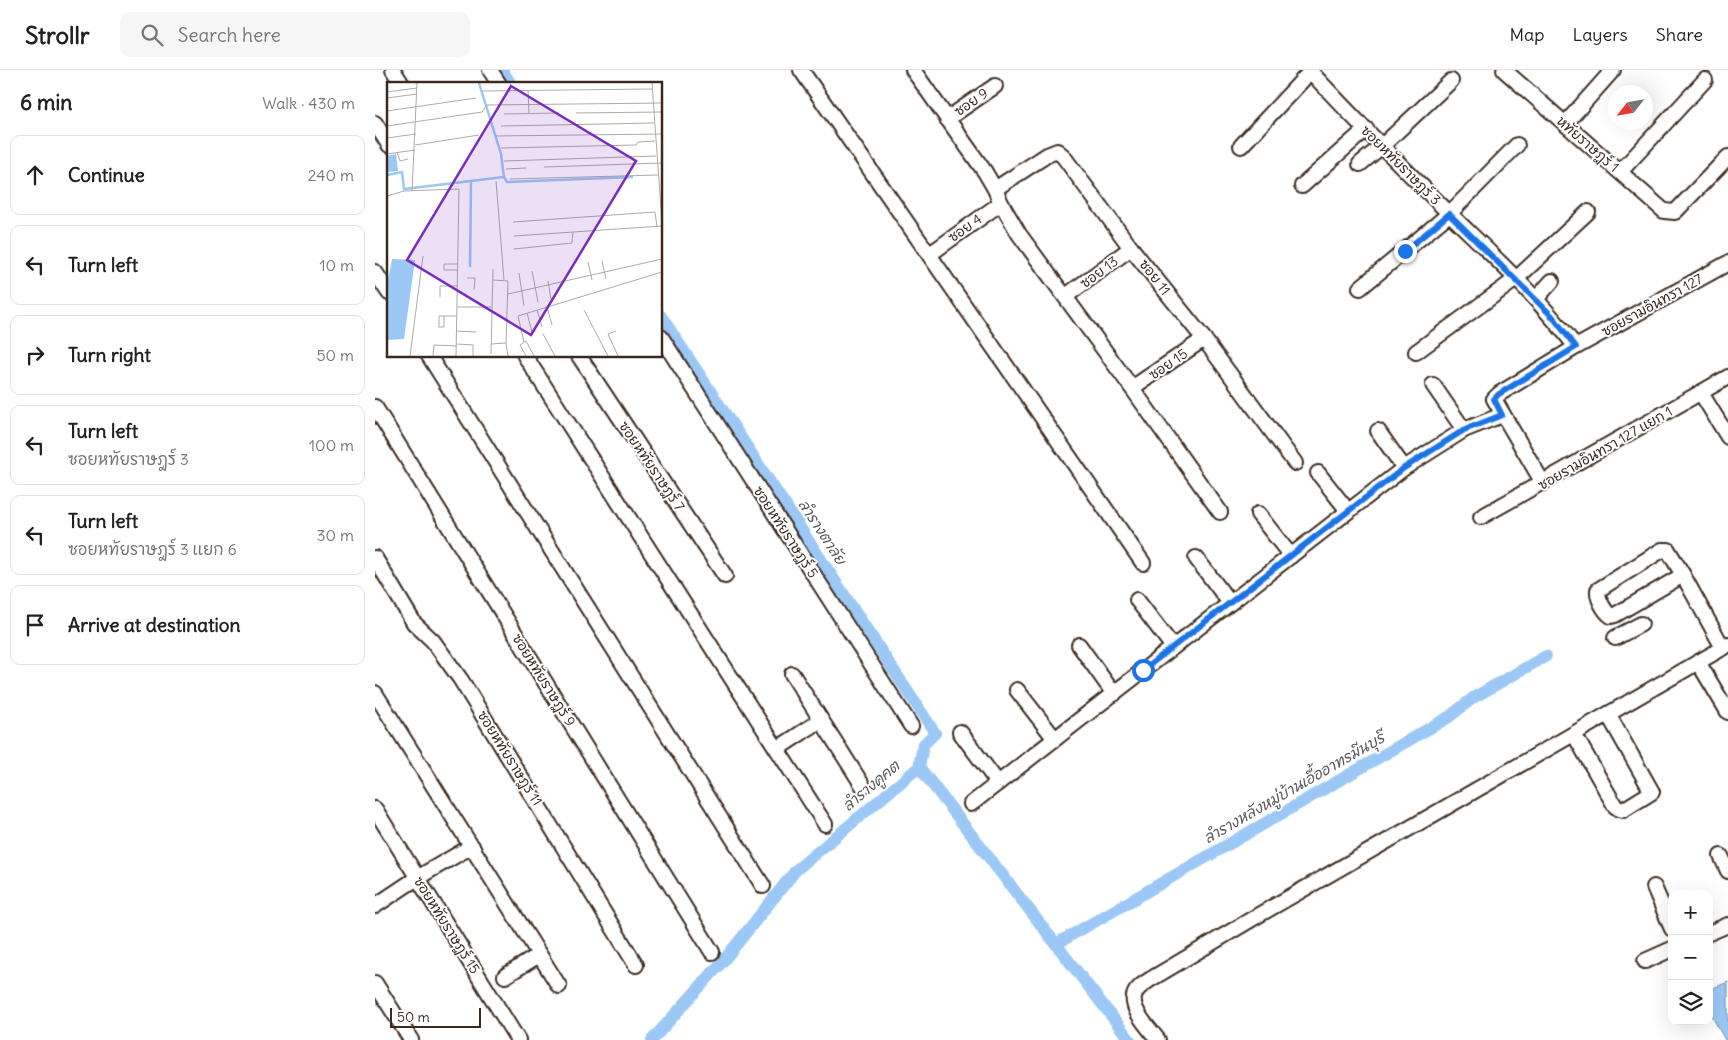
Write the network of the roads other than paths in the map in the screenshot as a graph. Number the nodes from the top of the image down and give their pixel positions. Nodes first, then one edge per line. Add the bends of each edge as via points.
1 (393, 70) edge
2 (490, 70) edge
3 (801, 70) edge
4 (913, 70) edge
5 (1613, 70) edge
6 (1512, 72) edge
7 (1315, 73) edge
8 (1705, 80) dead end
9 (401, 82) edge
10 (498, 82) edge
11 (1451, 82) dead end
12 (995, 86) dead end
13 (947, 119) junction
14 (375, 123) edge
15 (1565, 124) junction
16 (1366, 129) junction
17 (387, 142) edge
18 (1241, 146) dead end
19 (1382, 146) junction
20 (1517, 146) dead end
21 (1728, 157) edge
22 (1360, 164) dead end
23 (1620, 172) junction
24 (1302, 186) dead end
25 (995, 189) junction
26 (1001, 203) junction
27 (1588, 212) dead end
28 (1449, 214) junction
29 (1131, 248) junction
30 (930, 254) junction
31 (1728, 263) edge
32 (375, 272) edge
33 (1516, 279) junction
34 (1553, 281) dead end
35 (1360, 288) dead end
36 (387, 290) edge
37 (1066, 296) junction
38 (1536, 299) junction
39 (663, 340) edge
40 (1204, 340) junction
41 (1576, 347) junction
42 (1416, 352) dead end
43 (430, 358) edge
44 (526, 358) edge
45 (580, 358) edge
46 (1728, 377) edge
47 (1433, 385) dead end
48 (1132, 388) junction
49 (1701, 393) junction
50 (375, 408) edge
51 (1502, 415) junction
52 (1464, 430) junction
53 (1378, 431) dead end
54 (1728, 437) edge
55 (1295, 463) dead end
56 (1404, 468) junction
57 (1318, 472) dead end
58 (1543, 483) junction
59 (1348, 511) junction
60 (1220, 512) dead end
61 (1258, 514) dead end
62 (1481, 517) dead end
63 (1291, 556) junction
64 (375, 558) edge
65 (1196, 558) dead end
66 (1143, 563) dead end
67 (1683, 574) junction
68 (725, 576) dead end
69 (1137, 600) dead end
70 (1230, 603) junction
71 (1615, 615) junction
72 (1641, 624) dead end
73 (1079, 645) dead end
74 (1726, 646) edge
75 (1173, 647) junction
76 (1698, 662) junction
77 (792, 674) dead end
78 (1017, 690) dead end
79 (375, 693) edge
80 (1113, 694) junction
81 (1728, 712) edge
82 (1608, 714) junction
83 (821, 720) junction
84 (911, 726) dead end
85 (960, 732) dead end
86 (1574, 734) junction
87 (1055, 739) junction
88 (777, 749) junction
89 (998, 783) junction
90 (863, 786) dead end
91 (971, 804) dead end
92 (375, 809) edge
93 (825, 824) dead end
94 (472, 846) junction
95 (1721, 856) dead end
96 (1728, 871) edge
97 (417, 878) junction
98 (763, 886) dead end
99 (1654, 887) dead end
100 (375, 906) edge
101 (1668, 920) edge
102 (1728, 925) edge
103 (1713, 931) edge
104 (1668, 951) edge
105 (712, 952) dead end
106 (539, 955) junction
107 (1645, 961) dead end
108 (636, 964) dead end
109 (505, 976) dead end
110 (375, 984) edge
111 (559, 986) dead end
112 (411, 1040) edge
113 (518, 1040) edge
114 (1158, 1040) edge

1 - 9 street
2 - 10 street
3 - 30 street
4 - 13 street
5 - 15 street
6 - 15 street, หทัยราษฎร์ 1
7 - 16 street, ซอยหทัยราษฎร์ 3
7 - 18 street
8 - 23 street
11 - 19 street
12 - 13 street, ซอย 9
13 - 25 street
14 - 17 street
15 - 23 street, หทัยราษฎร์ 1
16 - 19 street, ซอยหทัยราษฎร์ 3
16 - 24 street
19 - 22 street
19 - 28 street, ซอยหทัยราษฎร์ 3
20 - 28 street
21 - 23 street, หทัยราษฎร์ 1 via 1675,212 1664,211
25 - 26 street
25 - 29 street, ซอย 11 via 1057,151
26 - 30 street, ซอย 4
26 - 37 street via 1019,234
27 - 33 street
28 - 33 street, ซอยหทัยราษฎร์ 3
28 - 35 street
29 - 37 street, ซอย 13
29 - 40 street, ซอย 11
30 - 66 street
31 - 41 street, ซอยรามอินทรา 127
32 - 36 street
33 - 38 street, ซอยหทัยราษฎร์ 3
33 - 42 street
34 - 38 street
37 - 48 street
38 - 41 street, ซอยหทัยราษฎร์ 3
39 - 84 street, ซอยหทัยราษฎร์ 5
40 - 48 street, ซอย 15
40 - 55 street, ซอย 11
41 - 51 street, ซอยรามอินทรา 127 via 1499,394 1494,399
43 - 98 street
44 - 88 street
45 - 68 street, ซอยหทัยราษฎร์ 7
46 - 49 street, ซอยรามอินทรา 127 แยก 1
47 - 52 street
48 - 60 street
49 - 54 street
49 - 58 street, ซอยรามอินทรา 127 แยก 1
50 - 105 street, ซอยหทัยราษฎร์ 9
51 - 52 street
51 - 58 street
52 - 56 street
53 - 56 street
56 - 59 street
57 - 59 street
58 - 62 street, ซอยรามอินทรา 127 แยก 1
59 - 63 street
61 - 63 street
63 - 70 street
64 - 108 street, ซอยหทัยราษฎร์ 11 via 414,623 433,641 461,680
65 - 70 street
67 - 71 street
67 - 71 street via 1668,550 1662,550 1598,590 1597,596 1608,614
67 - 74 street
69 - 75 street
70 - 75 street
71 - 72 street via 1620,636
73 - 80 street
74 - 76 street
75 - 80 street
76 - 81 street
76 - 82 street
77 - 83 street
78 - 87 street
79 - 94 street
80 - 87 street
82 - 86 street
82 - 86 street via 1652,792 1623,810 1615,806
83 - 88 street
83 - 90 street
85 - 89 street
86 - 114 street via 1151,979 1139,988 1134,1004
87 - 89 street
88 - 93 street
89 - 91 street
92 - 97 street, ซอยหทัยราษฎร์ 15
94 - 97 street
94 - 106 street
95 - 96 street
97 - 100 street
97 - 113 street, ซอยหทัยราษฎร์ 15
99 - 101 street
102 - 103 street
104 - 107 street
106 - 109 street
106 - 111 street
110 - 112 street

